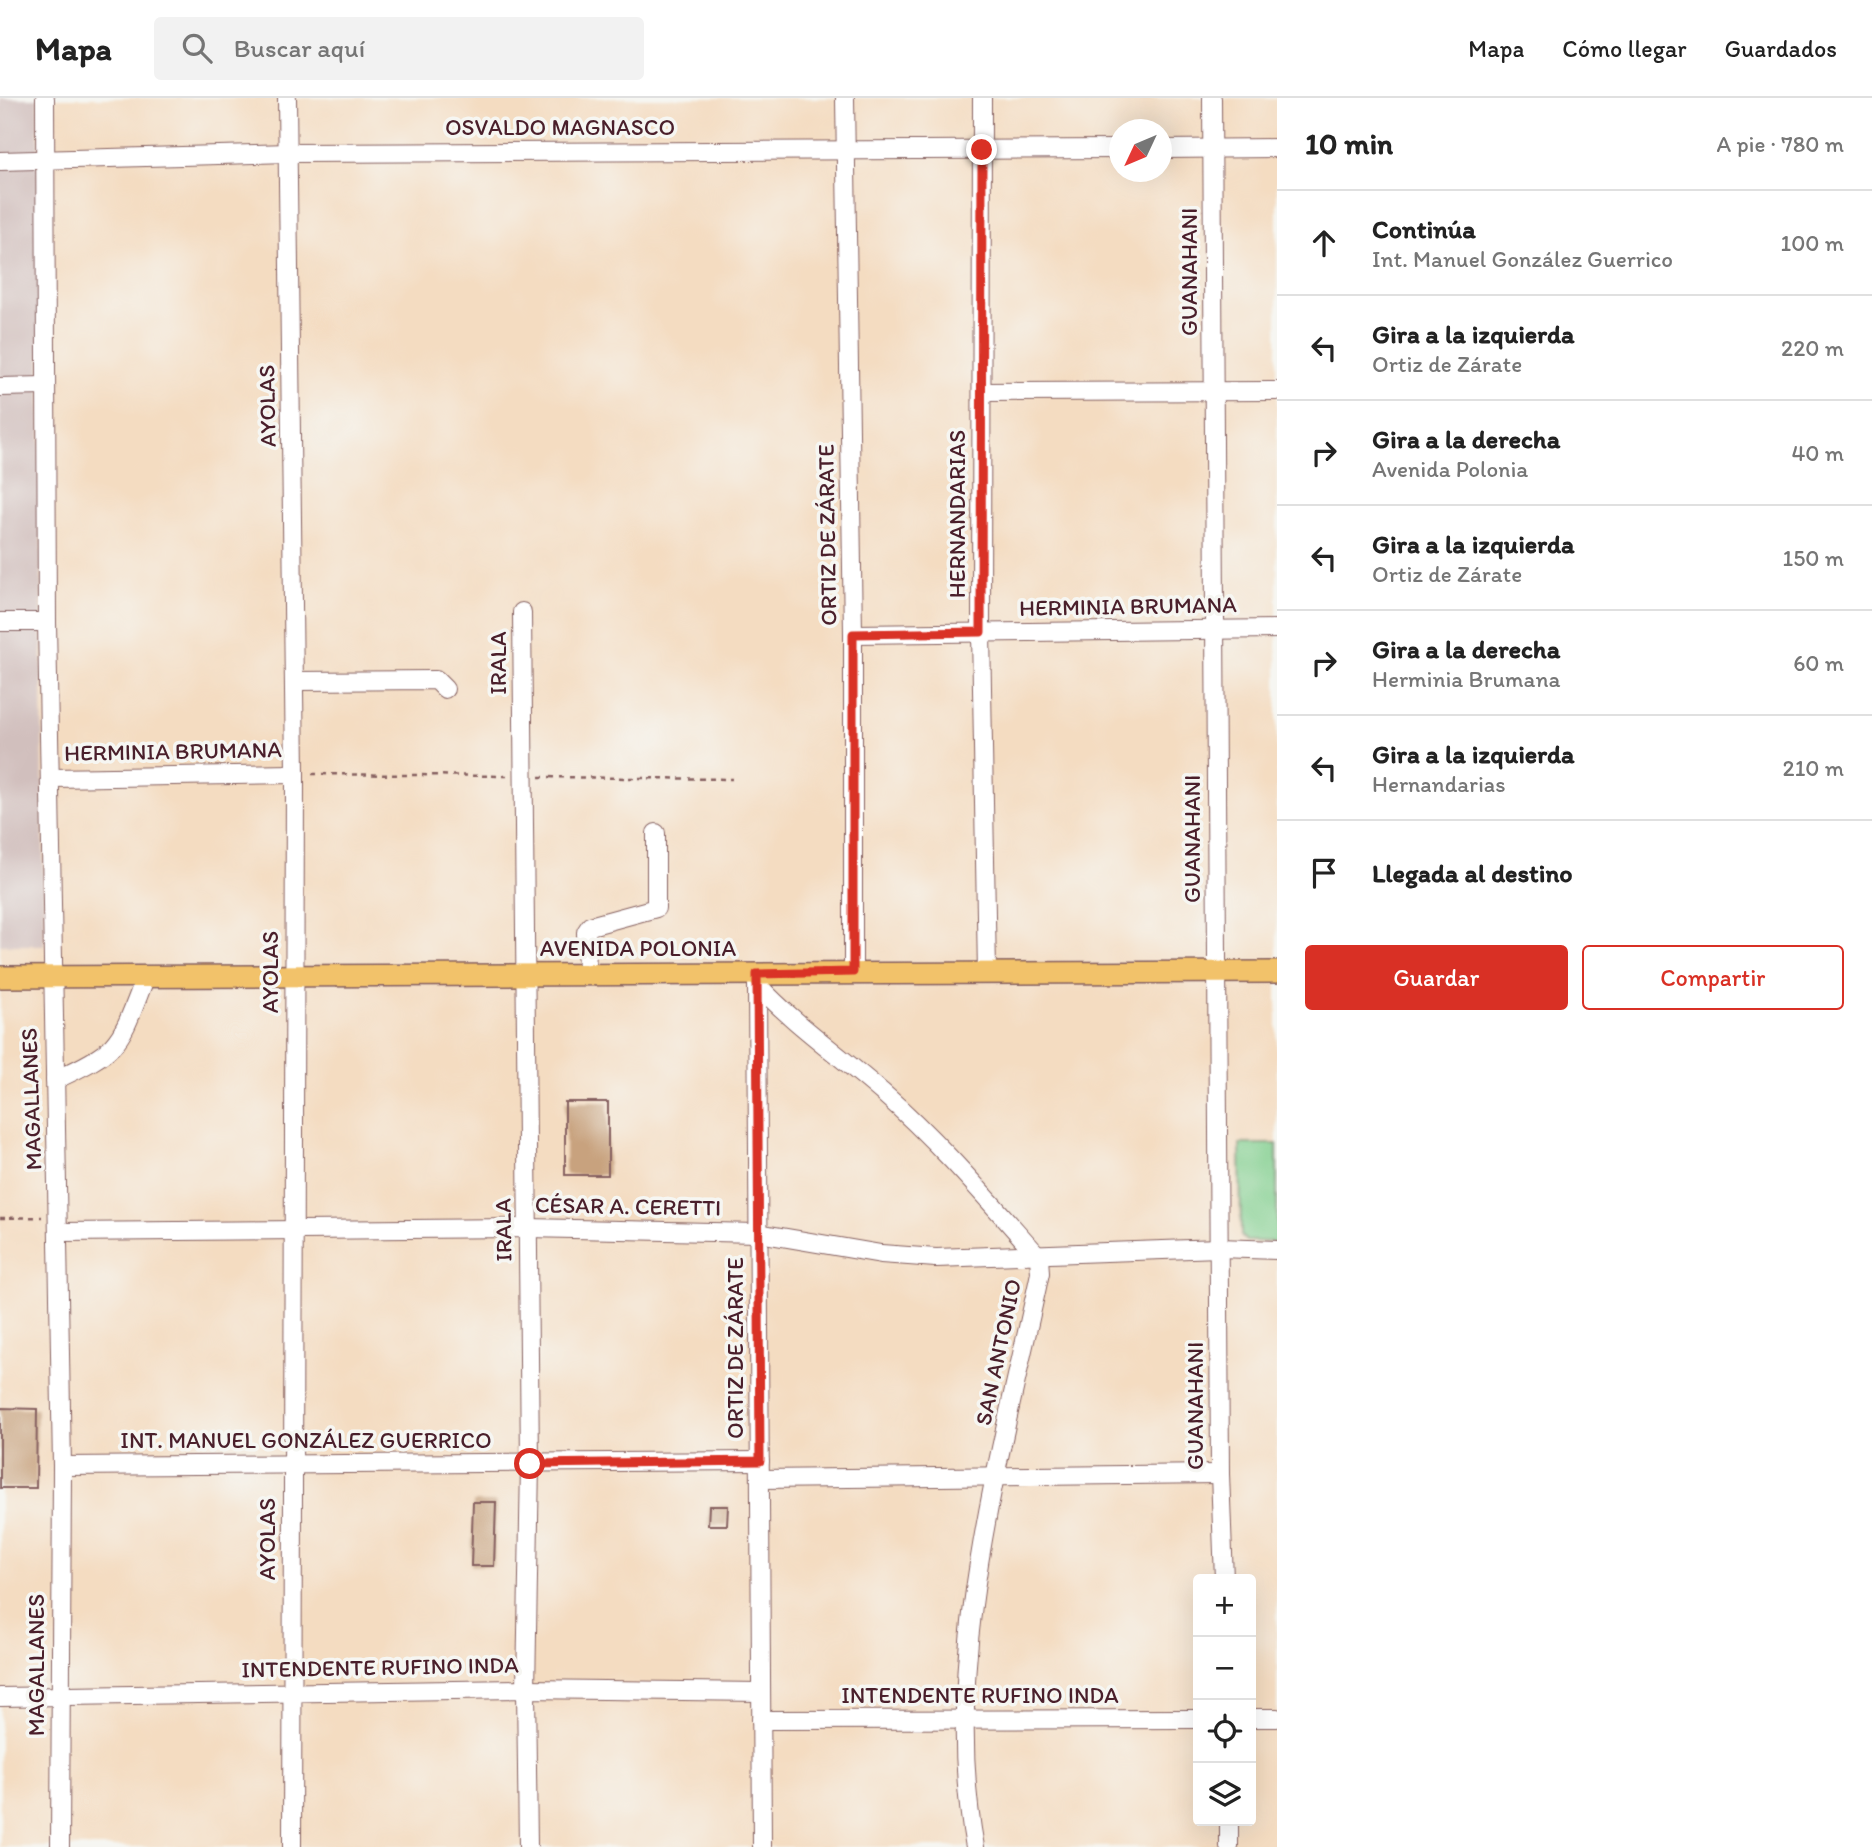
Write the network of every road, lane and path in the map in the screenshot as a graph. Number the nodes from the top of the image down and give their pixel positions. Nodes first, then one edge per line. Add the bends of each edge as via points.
1 (45, 98) edge
2 (287, 98) edge
3 (845, 98) edge
4 (982, 98) edge
5 (1212, 98) edge
6 (1213, 148) junction
7 (1277, 148) edge
8 (1109, 149) edge
9 (1172, 149) edge
10 (846, 150) junction
11 (982, 150) junction
12 (289, 153) junction
13 (0, 160) edge
14 (45, 162) junction
15 (45, 386) junction
16 (0, 387) edge
17 (1214, 390) junction
18 (1277, 391) edge
19 (982, 392) junction
20 (522, 612) dead end
21 (0, 622) edge
22 (47, 622) junction
23 (1277, 629) edge
24 (1215, 630) junction
25 (981, 632) junction
26 (853, 634) junction
27 (294, 681) junction
28 (445, 689) dead end
29 (295, 774) junction
30 (52, 778) junction
31 (656, 833) dead end
32 (853, 972) junction
33 (1217, 972) junction
34 (1277, 972) edge
35 (987, 973) junction
36 (525, 975) junction
37 (587, 975) junction
38 (146, 976) junction
39 (294, 976) junction
40 (0, 977) edge
41 (52, 977) junction
42 (757, 979) junction
43 (55, 1080) junction
44 (0, 1218) edge
45 (59, 1224) junction
46 (528, 1228) junction
47 (292, 1230) junction
48 (758, 1233) junction
49 (1219, 1248) junction
50 (1277, 1250) edge
51 (1039, 1257) junction
52 (292, 1464) junction
53 (530, 1464) junction
54 (62, 1466) junction
55 (760, 1470) junction
56 (1220, 1474) junction
57 (996, 1478) junction
58 (1224, 1574) edge
59 (526, 1689) junction
60 (761, 1692) junction
61 (291, 1693) junction
62 (0, 1697) edge
63 (60, 1697) junction
64 (1193, 1718) edge
65 (1256, 1718) edge
66 (1277, 1718) edge
67 (963, 1719) junction
68 (761, 1720) junction
69 (1228, 1826) edge
70 (60, 1847) edge
71 (292, 1847) edge
72 (528, 1847) edge
73 (762, 1847) edge
74 (975, 1847) edge
75 (1228, 1847) edge

1 - 14 street, MAGALLANES
2 - 12 street, AYOLAS
3 - 10 street, ORTIZ DE ZÁRATE
4 - 11 street, HERNANDARIAS
5 - 6 street, GUANAHANI
6 - 7 street
6 - 9 street
6 - 17 street, GUANAHANI
8 - 11 street, OSVALDO MAGNASCO
10 - 11 street, OSVALDO MAGNASCO
10 - 12 street, OSVALDO MAGNASCO
10 - 26 street, ORTIZ DE ZÁRATE
11 - 19 street, HERNANDARIAS
12 - 14 street, OSVALDO MAGNASCO
12 - 27 street, AYOLAS
13 - 14 street, OSVALDO MAGNASCO
14 - 15 street, MAGALLANES
15 - 16 street
15 - 22 street, MAGALLANES
17 - 18 street
17 - 19 street
17 - 24 street, GUANAHANI
19 - 25 street, HERNANDARIAS
20 - 36 street, IRALA
21 - 22 street
22 - 30 street, MAGALLANES
23 - 24 street, HERMINIA BRUMANA
24 - 25 street, HERMINIA BRUMANA
24 - 33 street, GUANAHANI
25 - 26 street, HERMINIA BRUMANA
25 - 35 street, HERNANDARIAS
26 - 32 street, ORTIZ DE ZÁRATE
27 - 28 street via 436,680
27 - 29 street, AYOLAS
29 - 30 street, HERMINIA BRUMANA
29 - 39 street, AYOLAS
30 - 41 street, MAGALLANES
31 - 37 street via 656,908 590,926 586,932
32 - 35 main road, AVENIDA POLONIA
32 - 42 main road, AVENIDA POLONIA
33 - 34 main road, AVENIDA POLONIA
33 - 35 main road, AVENIDA POLONIA
33 - 49 street, GUANAHANI
36 - 37 main road, AVENIDA POLONIA
36 - 39 main road, AVENIDA POLONIA
36 - 46 street, IRALA
37 - 42 main road, AVENIDA POLONIA
38 - 39 main road, AVENIDA POLONIA
38 - 41 main road, AVENIDA POLONIA
38 - 43 street via 121,1040 95,1061
39 - 47 street, AYOLAS
40 - 41 main road, AVENIDA POLONIA
41 - 43 street, MAGALLANES
42 - 48 street, ORTIZ DE ZÁRATE
42 - 51 street, SAN ANTONIO via 784,1013 932,1137
43 - 45 street, MAGALLANES
44 - 45 path
45 - 47 street, CÉSAR A. CERETTI
45 - 54 street, MAGALLANES
46 - 47 street, CÉSAR A. CERETTI
46 - 48 street, CÉSAR A. CERETTI
46 - 53 street, IRALA
47 - 52 street, AYOLAS
48 - 51 street, CÉSAR A. CERETTI via 881,1254
48 - 55 street, ORTIZ DE ZÁRATE
49 - 50 street, CÉSAR A. CERETTI
49 - 51 street, CÉSAR A. CERETTI
49 - 56 street, GUANAHANI
51 - 57 street, SAN ANTONIO via 1040,1273
52 - 53 street, INT. MANUEL GONZÁLEZ GUERRICO
52 - 54 street, INT. MANUEL GONZÁLEZ GUERRICO
52 - 61 street, AYOLAS
53 - 55 street, INT. MANUEL GONZÁLEZ GUERRICO
53 - 59 street, IRALA
54 - 63 street, MAGALLANES
55 - 57 street, INT. MANUEL GONZÁLEZ GUERRICO
55 - 60 street, ORTIZ DE ZÁRATE
56 - 57 street, INT. MANUEL GONZÁLEZ GUERRICO
56 - 58 street, GUANAHANI
57 - 67 street, SAN ANTONIO via 964,1674
59 - 60 street, INTENDENTE RUFINO INDA
59 - 61 street, INTENDENTE RUFINO INDA
59 - 72 street, IRALA
60 - 68 street, ORTIZ DE ZÁRATE
61 - 63 street, INTENDENTE RUFINO INDA
61 - 71 street, AYOLAS
62 - 63 street, INTENDENTE RUFINO INDA
63 - 70 street, MAGALLANES
64 - 67 street, INTENDENTE RUFINO INDA
65 - 66 street
67 - 68 street, INTENDENTE RUFINO INDA
67 - 74 street, SAN ANTONIO
68 - 73 street, ORTIZ DE ZÁRATE
69 - 75 street

